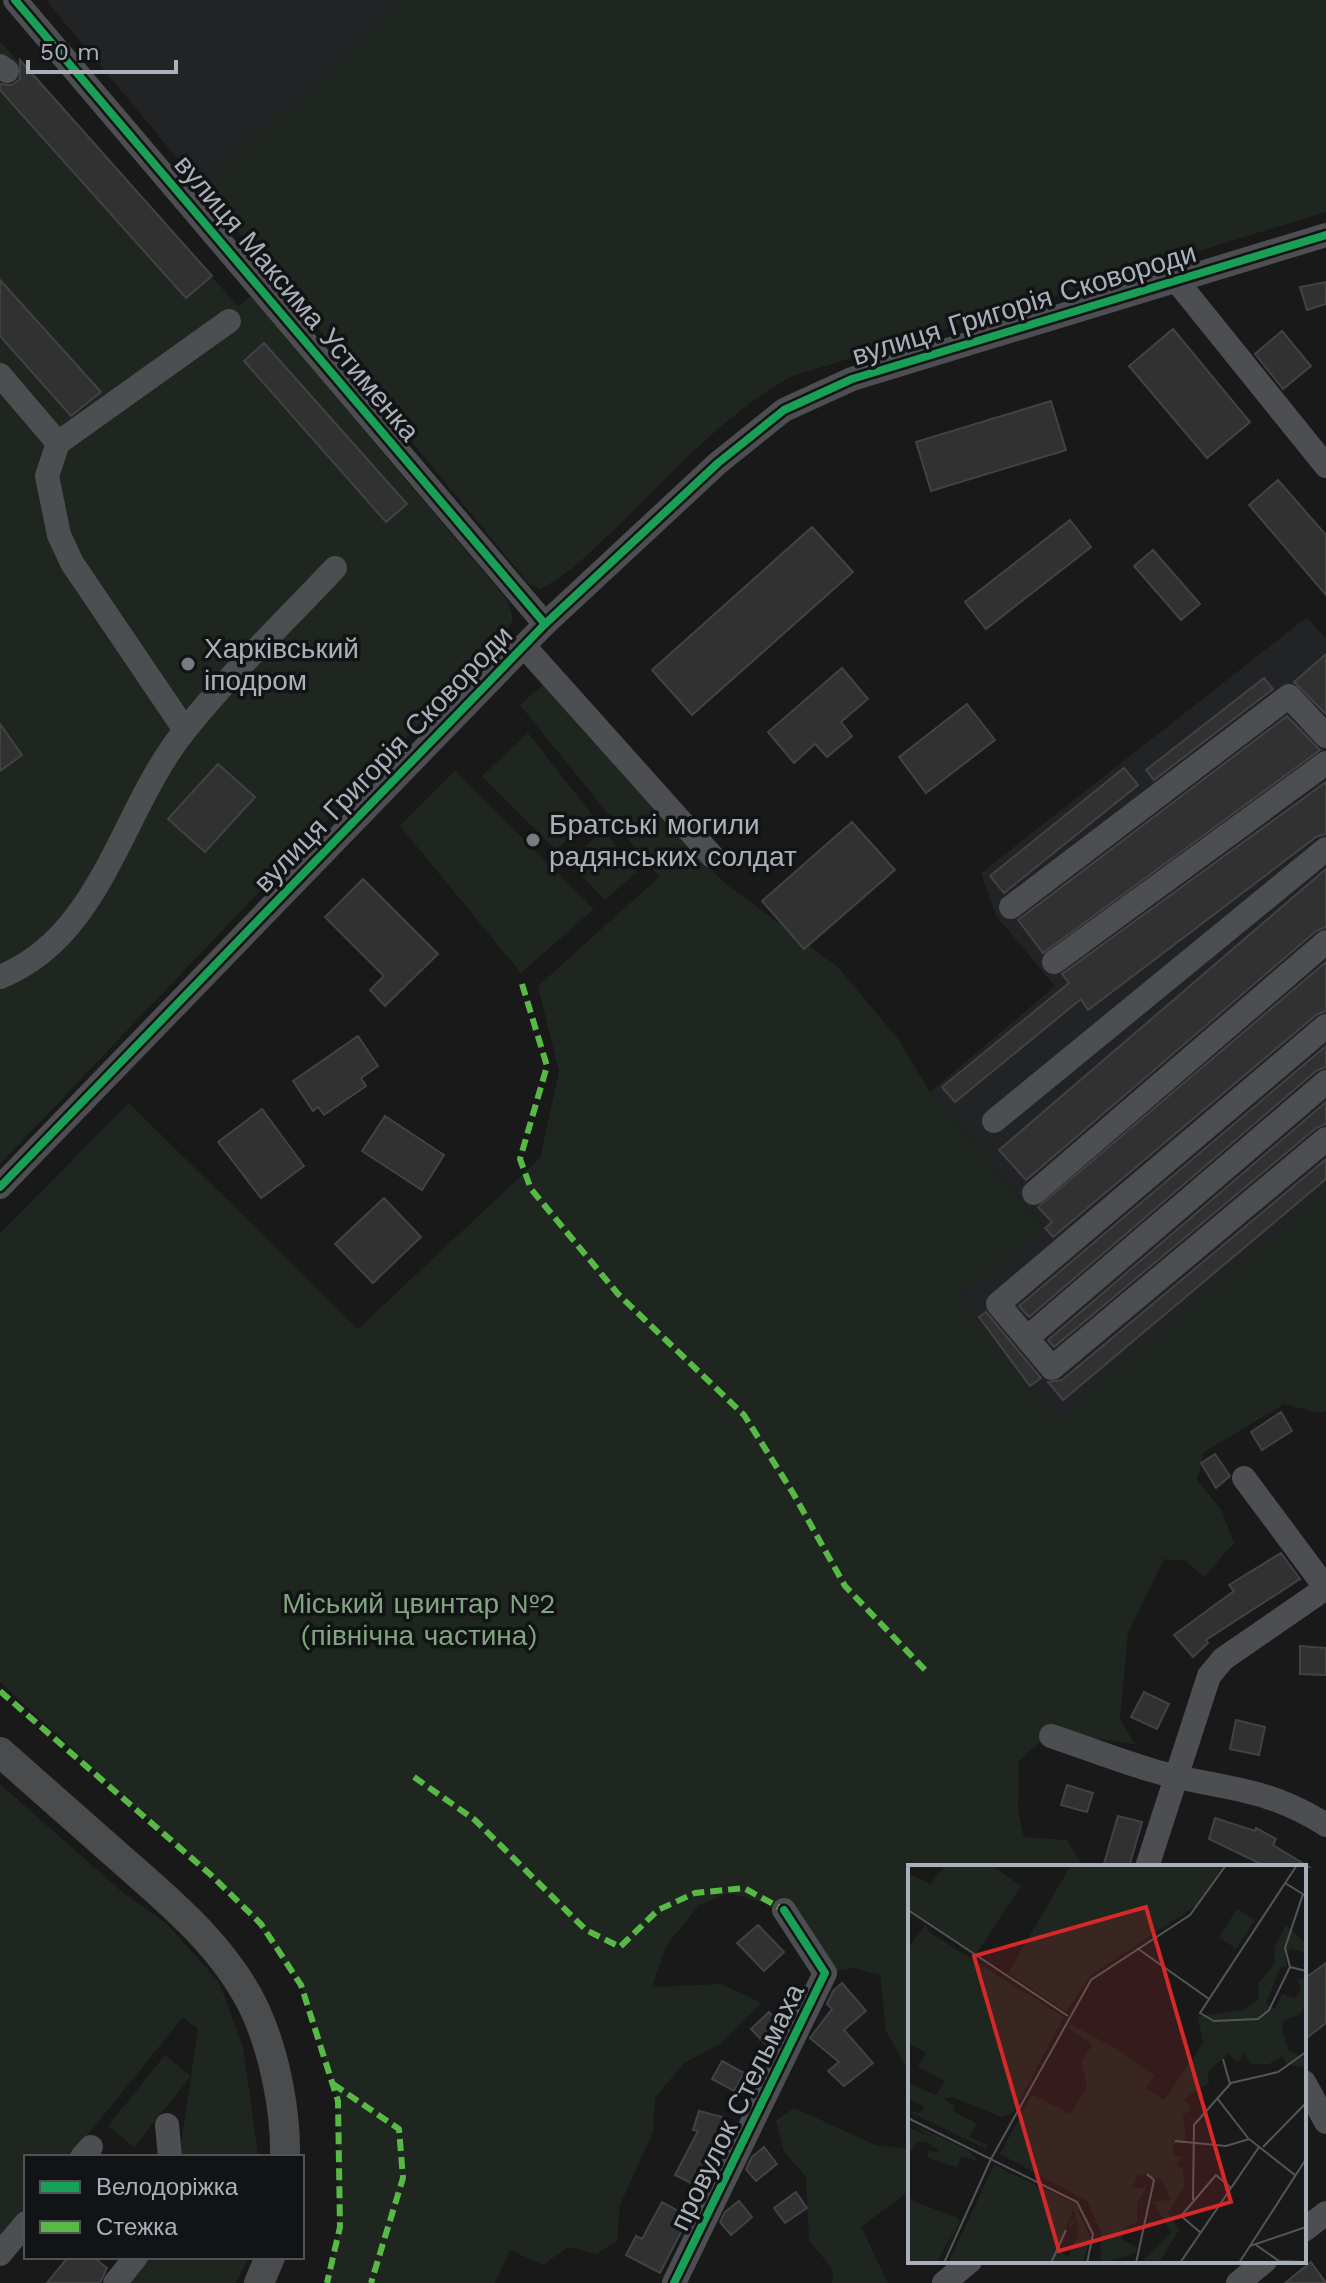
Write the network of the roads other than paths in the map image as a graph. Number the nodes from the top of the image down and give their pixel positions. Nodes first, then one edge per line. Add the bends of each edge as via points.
1 (15, 0) edge
2 (1326, 235) edge
3 (1176, 280) junction
4 (229, 321) dead end
5 (0, 375) edge
6 (58, 443) junction
7 (1326, 466) edge
8 (335, 568) dead end
9 (545, 624) junction
10 (524, 646) junction
11 (185, 730) junction
12 (1326, 736) edge
13 (1326, 763) edge
14 (1326, 849) edge
15 (712, 856) dead end
16 (1011, 907) dead end
17 (1326, 942) edge
18 (1054, 962) dead end
19 (0, 977) edge
20 (1326, 1026) edge
21 (1326, 1082) edge
22 (994, 1121) dead end
23 (1326, 1139) edge
24 (0, 1187) edge
25 (1034, 1193) dead end
26 (1027, 1338) junction
27 (1244, 1478) dead end
28 (1326, 1588) edge
29 (1051, 1736) dead end
30 (0, 1752) edge
31 (1178, 1775) junction
32 (1326, 1825) edge
33 (1148, 1865) edge
34 (784, 1910) dead end
35 (1306, 2086) edge
36 (1326, 2122) edge
37 (167, 2125) dead end
38 (170, 2155) edge
39 (285, 2155) edge
40 (1326, 2213) edge
41 (24, 2225) edge
42 (1306, 2228) edge
43 (0, 2254) edge
44 (134, 2259) edge
45 (269, 2259) edge
46 (968, 2263) edge
47 (1263, 2263) edge
48 (115, 2283) edge
49 (259, 2283) edge
50 (674, 2283) edge
51 (944, 2283) edge
52 (1238, 2283) edge

1 - 9 street, вулиця Максима Устименка
2 - 3 street, вулиця Григорія Сковороди
3 - 7 street
3 - 9 street, вулиця Григорія Сковороди via 852,379 784,410 718,463
4 - 6 street
5 - 6 street
6 - 11 street via 47,476 59,535 72,563
8 - 11 street
9 - 10 street, вулиця Григорія Сковороди
10 - 15 street
10 - 24 street, вулиця Григорія Сковороди
11 - 19 street via 140,799 74,921 43,953
12 - 16 street via 1289,696
13 - 18 street
14 - 22 street
17 - 25 street
20 - 26 street via 998,1304
21 - 26 street
23 - 26 street via 1052,1368
27 - 28 street
28 - 31 street via 1223,1659 1209,1676
29 - 31 street
30 - 39 main road via 175,1907 231,1969 254,2008 270,2055
31 - 32 street via 1255,1790
31 - 33 street
34 - 50 street, провулок Стельмаха via 825,1973
35 - 36 street
37 - 38 street
40 - 42 street
41 - 43 street
44 - 48 street
45 - 49 main road
46 - 51 street
47 - 52 street

